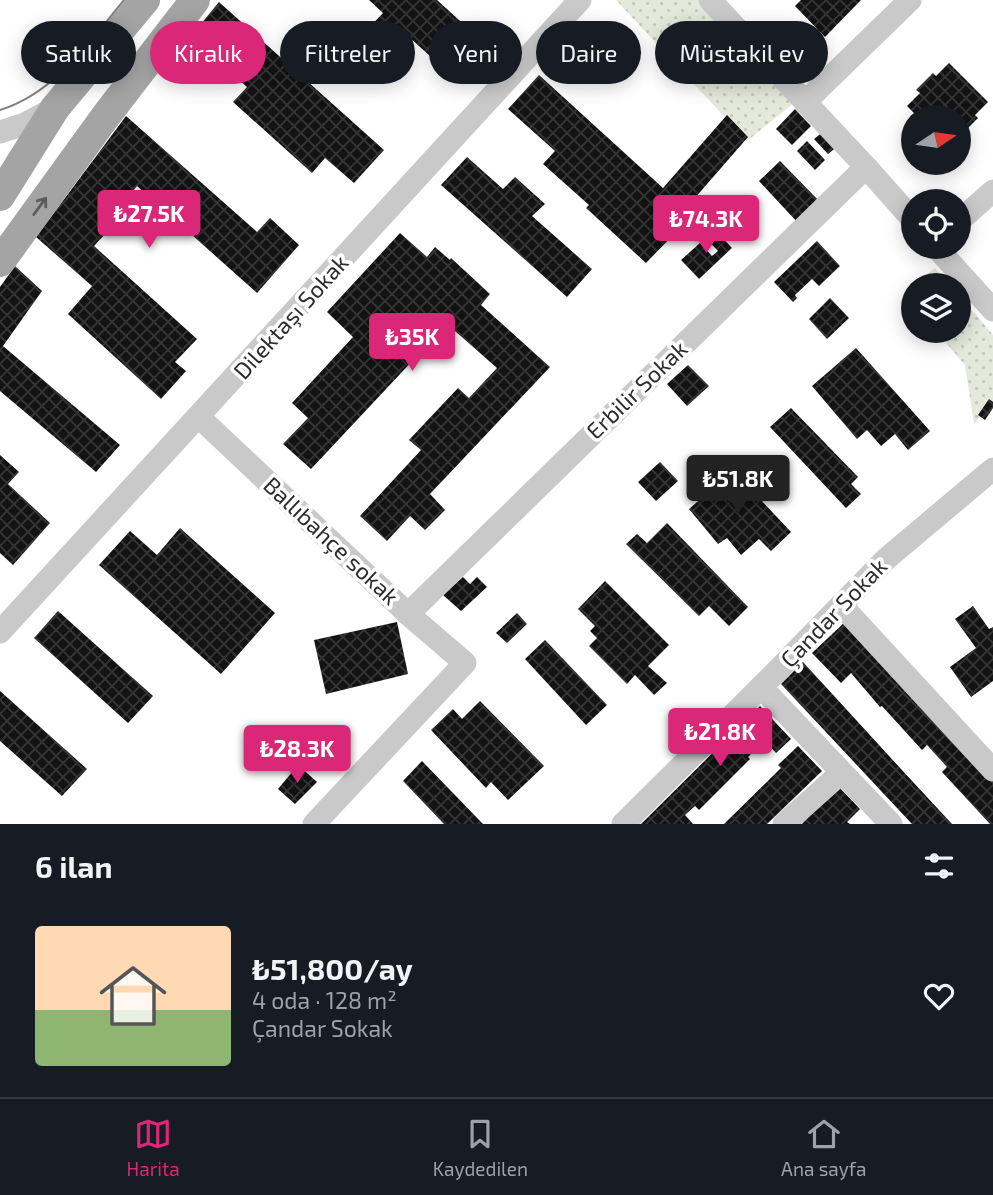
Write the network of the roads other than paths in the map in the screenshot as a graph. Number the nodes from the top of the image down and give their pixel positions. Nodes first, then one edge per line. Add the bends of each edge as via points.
1 (145, 0) edge
2 (195, 0) edge
3 (580, 0) edge
4 (710, 0) edge
5 (910, 0) edge
6 (805, 102) junction
7 (55, 108) junction
8 (0, 132) edge
9 (866, 167) junction
10 (993, 191) edge
11 (0, 196) edge
12 (901, 206) edge
13 (971, 210) edge
14 (2, 252) edge
15 (947, 259) edge
16 (993, 310) edge
17 (199, 417) junction
18 (993, 469) edge
19 (841, 605) junction
20 (408, 614) junction
21 (0, 632) edge
22 (761, 687) junction
23 (989, 758) edge
24 (841, 773) junction
25 (314, 824) edge
26 (624, 824) edge
27 (784, 824) edge
28 (891, 824) edge

1 - 7 main road
14 -> 2 main road
3 - 17 street, Dilektaşı Sokak
4 - 6 street
5 - 6 street
6 - 9 street
7 - 8 street
7 - 11 main road
9 - 12 street
9 - 20 street, Erbilir Sokak
10 - 13 street
15 - 16 street
17 - 20 street, Ballıbahçe sokak
17 - 21 street, Dilektaşı Sokak
18 - 19 street, Çandar Sokak via 886,559
19 - 22 street, Çandar Sokak
19 - 23 street
20 - 25 street, Ballıbahçe sokak via 465,663
22 - 24 street
22 - 26 street, Çandar Sokak
24 - 27 street
24 - 28 street

